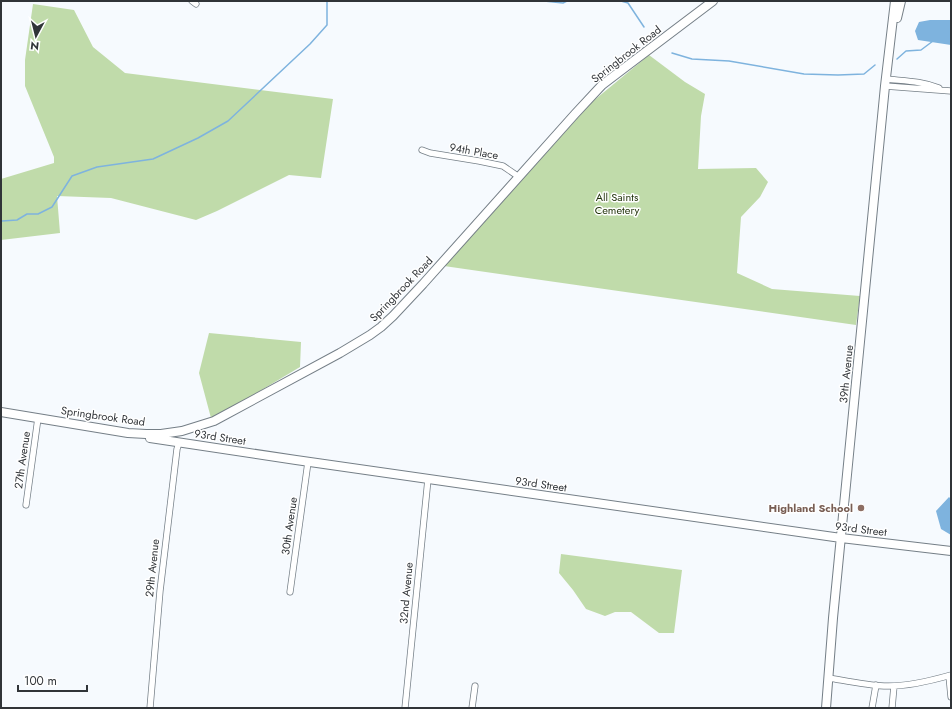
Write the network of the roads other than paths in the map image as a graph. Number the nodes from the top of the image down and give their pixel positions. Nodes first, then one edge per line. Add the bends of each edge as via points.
1 (713, 1) edge
2 (895, 1) edge
3 (901, 1) edge
4 (890, 42) junction
5 (886, 82) junction
6 (948, 90) edge
7 (422, 150) dead end
8 (519, 176) junction
9 (1, 412) edge
10 (38, 418) junction
11 (182, 431) junction
12 (128, 433) junction
13 (179, 443) junction
14 (308, 462) junction
15 (428, 479) junction
16 (26, 505) dead end
17 (841, 538) junction
18 (951, 551) edge
19 (290, 592) dead end
20 (950, 675) edge
21 (829, 678) junction
22 (876, 685) junction
23 (475, 686) dead end
24 (894, 686) junction
25 (951, 697) edge
26 (150, 708) edge
27 (405, 708) edge
28 (472, 708) edge
29 (826, 708) edge
30 (872, 708) edge
31 (892, 708) edge

1 - 8 street, Springbrook Road via 602,85
2 - 4 street, 39th Avenue
3 - 4 street, 39th Avenue
4 - 5 street, 39th Avenue
5 - 6 street
5 - 17 street, 39th Avenue
7 - 8 street, 94th Place via 503,166
8 - 11 street, Springbrook Road via 393,316 370,335 225,416
9 - 10 street, Springbrook Road
10 - 12 street, Springbrook Road
10 - 16 street, 27th Avenue
11 - 12 street, Springbrook Road via 161,434
11 - 13 street, 29th Avenue
12 - 13 street, 93rd Street
13 - 14 street, 93rd Street
13 - 26 street, 29th Avenue via 160,591
14 - 15 street, 93rd Street
14 - 19 street, 30th Avenue
15 - 17 street, 93rd Street
15 - 27 street, 32nd Avenue
17 - 18 street, 93rd Street
17 - 21 street, 39th Avenue
20 - 24 street
20 - 25 street
21 - 22 street
21 - 29 street, 39th Avenue
22 - 24 street
22 - 30 street
23 - 28 street
24 - 31 street

